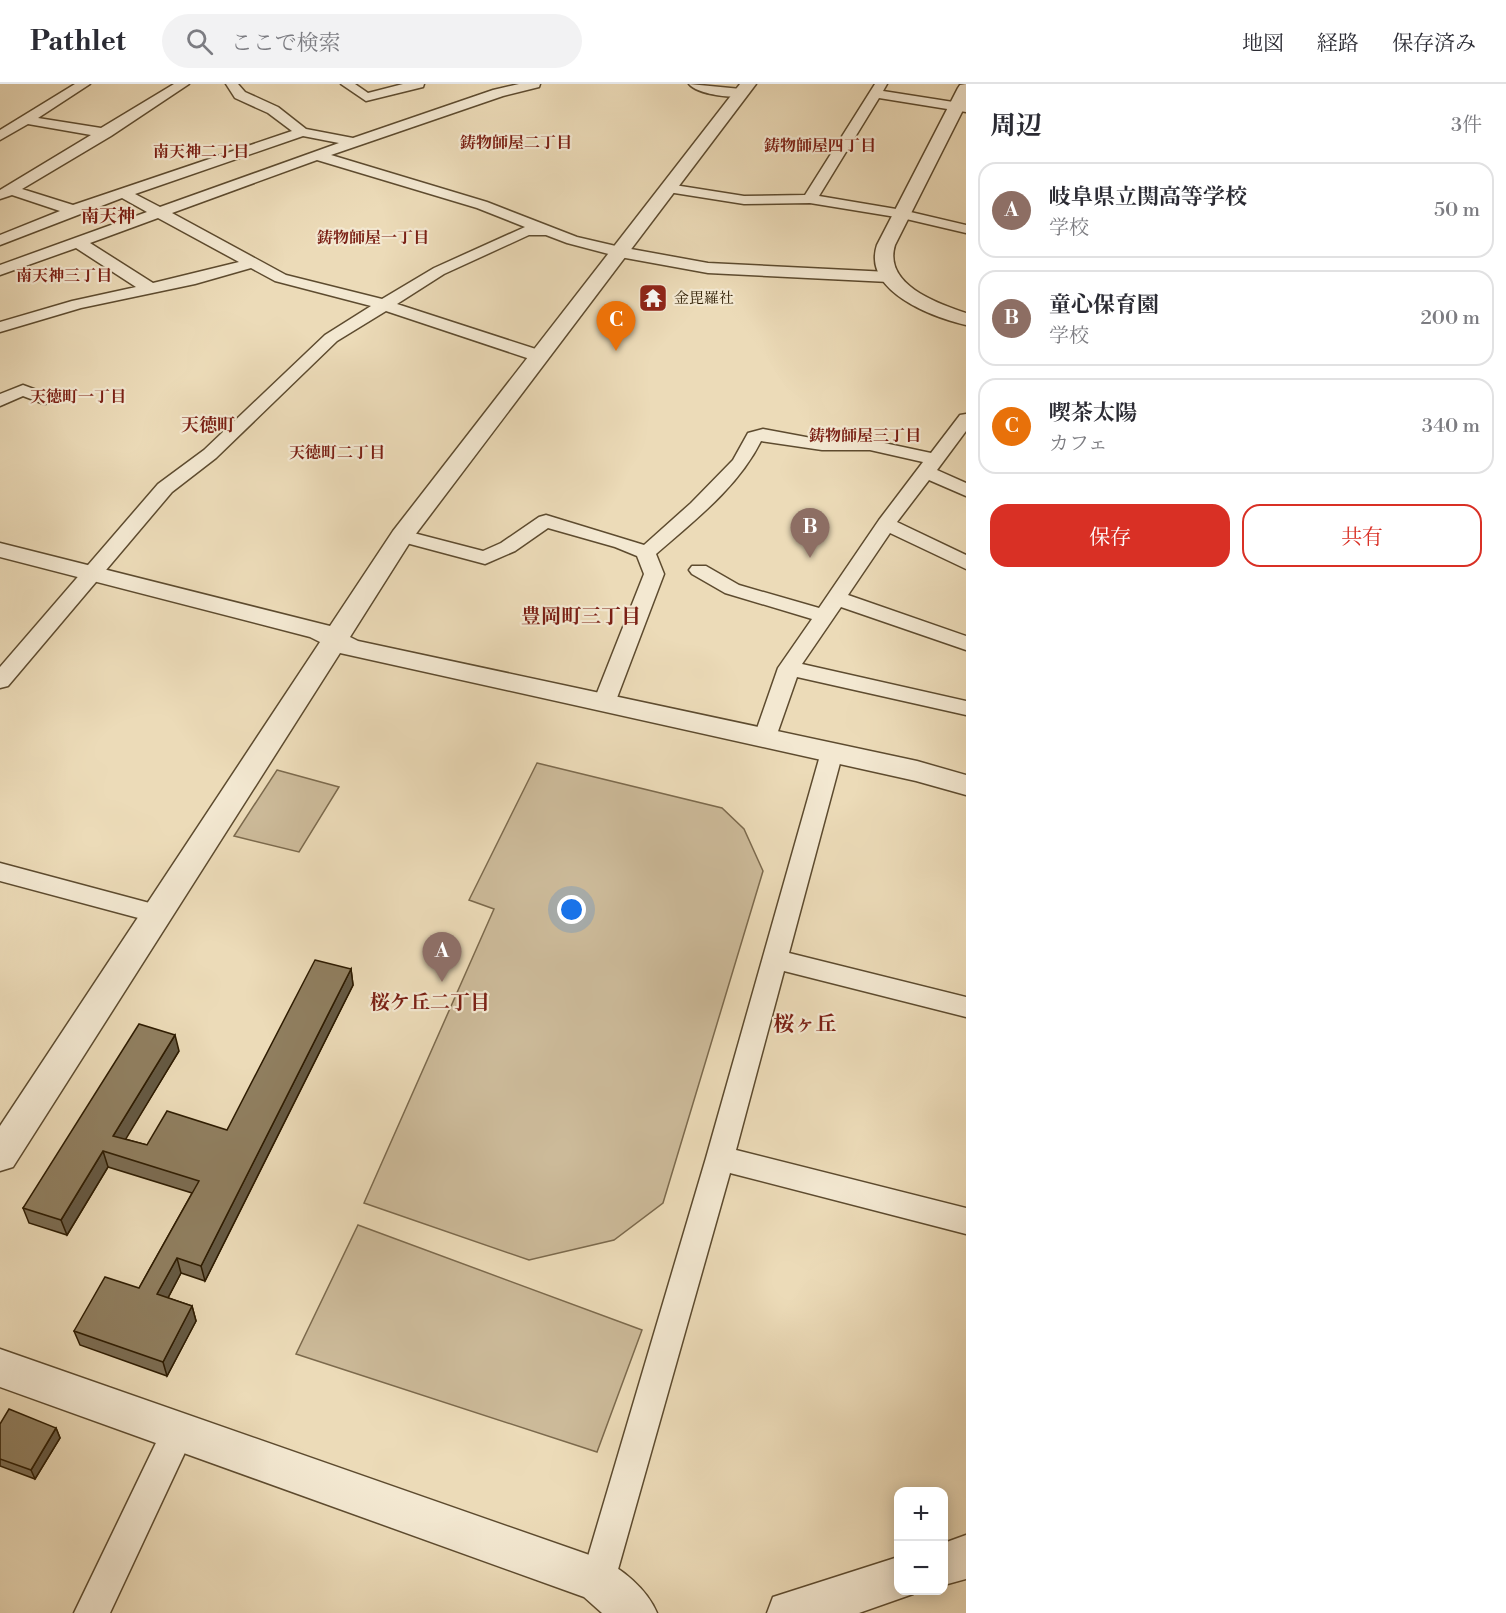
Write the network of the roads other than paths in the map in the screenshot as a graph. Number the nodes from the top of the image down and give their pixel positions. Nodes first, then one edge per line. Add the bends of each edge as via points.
1 (84, 84) edge
2 (183, 84) edge
3 (232, 84) edge
4 (347, 84) edge
5 (418, 84) edge
6 (534, 84) edge
7 (695, 84) edge
8 (966, 88) edge
9 (745, 89) edge
10 (878, 89) edge
11 (961, 107) edge
12 (27, 120) junction
13 (302, 132) junction
14 (106, 134) junction
15 (0, 136) edge
16 (355, 142) junction
17 (318, 156) junction
18 (668, 188) junction
19 (5, 193) edge
20 (125, 194) junction
21 (810, 199) junction
22 (72, 210) junction
23 (158, 213) junction
24 (902, 214) junction
25 (966, 230) edge
26 (544, 231) junction
27 (0, 240) edge
28 (78, 242) junction
29 (620, 252) junction
30 (252, 263) junction
31 (0, 270) edge
32 (889, 276) junction
33 (149, 288) junction
34 (383, 306) junction
35 (966, 319) edge
36 (0, 327) edge
37 (539, 356) junction
38 (44, 399) dead end
39 (0, 401) edge
40 (966, 419) edge
41 (931, 466) junction
42 (966, 490) edge
43 (886, 524) junction
44 (402, 536) junction
45 (0, 550) edge
46 (646, 552) junction
47 (966, 562) edge
48 (699, 570) dead end
49 (92, 574) junction
50 (836, 598) junction
51 (824, 616) junction
52 (335, 639) junction
53 (966, 643) edge
54 (789, 668) junction
55 (0, 681) edge
56 (604, 703) junction
57 (966, 708) edge
58 (765, 737) junction
59 (832, 752) junction
60 (966, 785) edge
61 (0, 872) edge
62 (157, 914) junction
63 (776, 959) junction
64 (966, 1007) edge
65 (0, 1156) edge
66 (720, 1158) junction
67 (966, 1221) edge
68 (0, 1368) edge
69 (178, 1431) junction
70 (966, 1557) edge
71 (948, 1563) edge
72 (598, 1580) junction
73 (894, 1580) edge
74 (814, 1610) edge
75 (92, 1613) edge
76 (635, 1613) edge

1 - 12 street
2 - 14 street
3 - 13 street via 240,95 273,110
4 - 5 street via 366,97
6 - 16 street
7 - 9 street via 703,89
8 - 11 street
9 - 18 street
10 - 11 street
10 - 21 street
11 - 24 street
12 - 14 street
12 - 15 street
13 - 16 street
13 - 20 street
14 - 19 street
16 - 17 street
17 - 23 street
17 - 26 street via 482,205
18 - 21 street via 744,200
18 - 29 street
19 - 22 street
20 - 22 street
20 - 23 street
21 - 24 street
22 - 27 street
23 - 28 street
23 - 30 street
24 - 25 street
24 - 32 street via 882,261
26 - 29 street
26 - 34 street via 527,231 439,271
28 - 31 street
28 - 33 street
29 - 32 street via 743,272
29 - 37 street
30 - 33 street
30 - 34 street via 281,278
32 - 35 street via 925,303
33 - 36 street via 78,303
34 - 37 street
34 - 49 street via 331,338 210,454 165,488
37 - 44 street
38 - 39 street via 22,390
40 - 41 street
41 - 42 street
41 - 43 street
41 - 46 street via 891,448 822,444 763,434 754,437 741,462 698,507
43 - 47 street
43 - 50 street
44 - 46 street via 485,558 546,521 573,532 628,543
44 - 52 street
45 - 49 street
46 - 56 street via 654,574
48 - 51 street via 732,589
49 - 52 street via 319,631
49 - 55 street
50 - 51 street
50 - 53 street
51 - 54 street
52 - 56 street via 350,648
52 - 62 street
54 - 57 street
54 - 58 street
56 - 58 street
58 - 59 street
59 - 60 street
59 - 63 street
61 - 62 street
62 - 65 street
63 - 64 street
63 - 66 street
66 - 67 street
66 - 72 street
68 - 69 street
69 - 72 street
69 - 75 street
70 - 71 street
72 - 76 street
73 - 74 street

